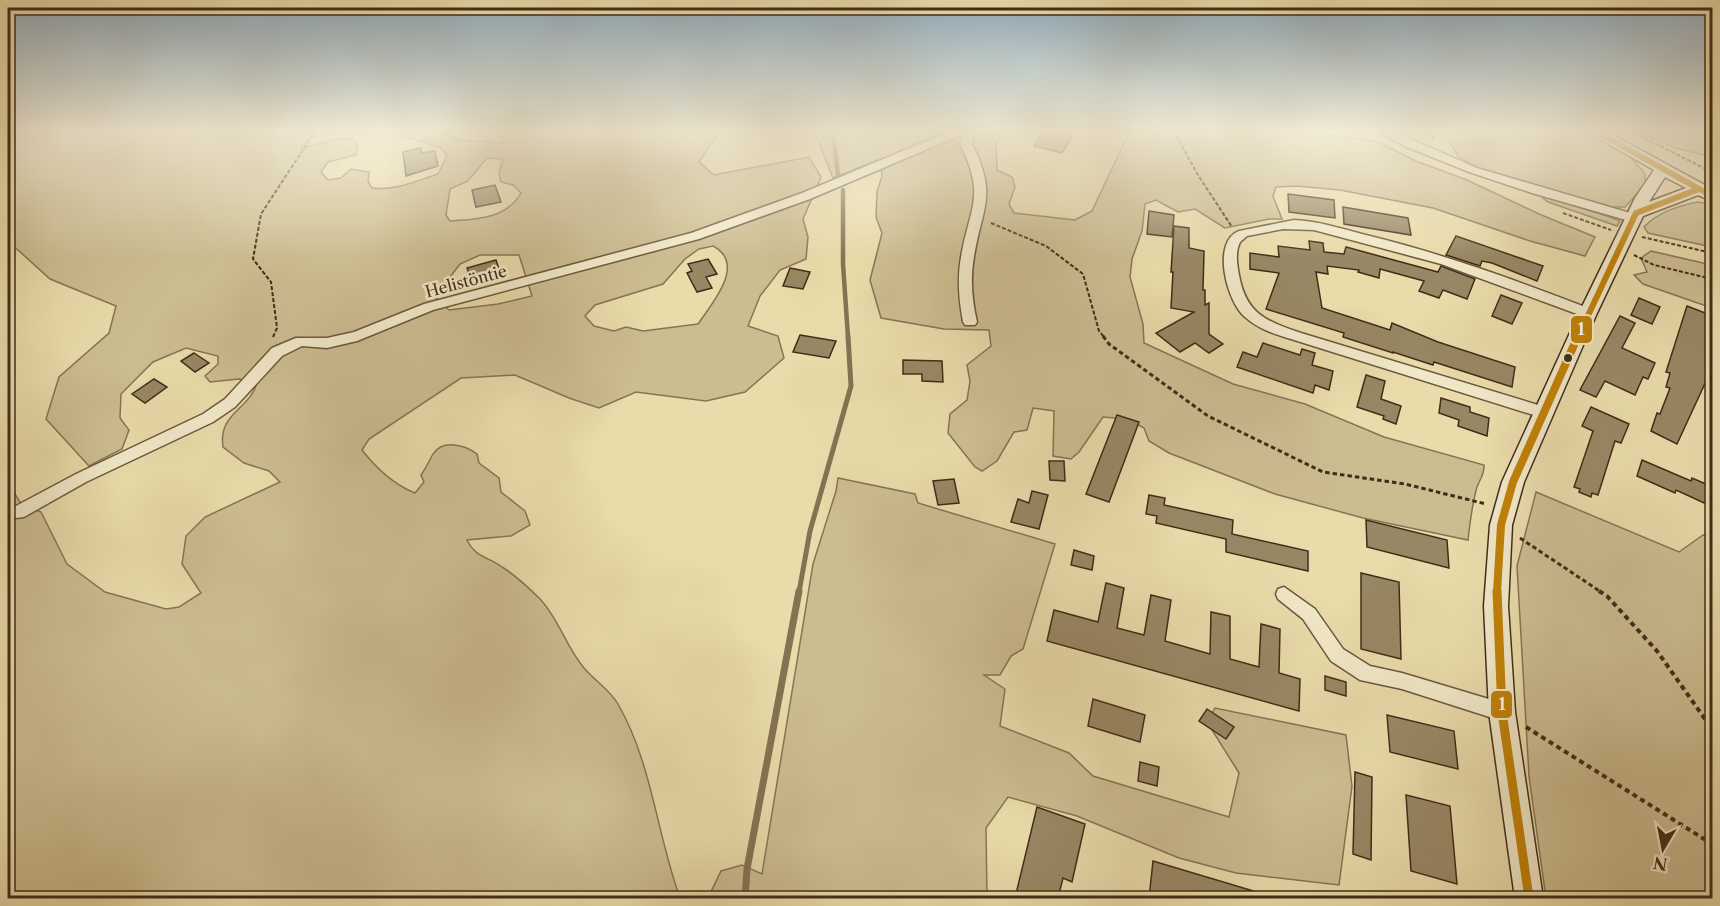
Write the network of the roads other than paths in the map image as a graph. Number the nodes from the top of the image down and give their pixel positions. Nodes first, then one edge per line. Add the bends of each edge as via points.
1 (862, 172) edge
2 (980, 172) edge
3 (1474, 172) edge
4 (1660, 172) edge
5 (1667, 172) edge
6 (1706, 192) edge
7 (1625, 229) junction
8 (1588, 313) junction
9 (970, 322) dead end
10 (1543, 412) junction
11 (8, 513) edge
12 (1284, 594) dead end
13 (1502, 712) junction
14 (1530, 898) edge

1 - 11 street, Helistöntie via 695,236 429,307 357,336 327,343 301,341 277,352 230,403 208,418 18,512
2 - 9 street via 981,210 965,275
3 - 7 street
4 - 7 street
5 - 6 street
6 - 7 street
7 - 8 street
8 - 10 street
8 - 10 street via 1460,265 1302,224 1283,224 1238,236 1231,245 1235,290 1240,307 1249,316 1296,336
10 - 13 street via 1513,482 1501,525 1496,606
12 - 13 street via 1309,614 1336,655 1366,674
13 - 14 street

